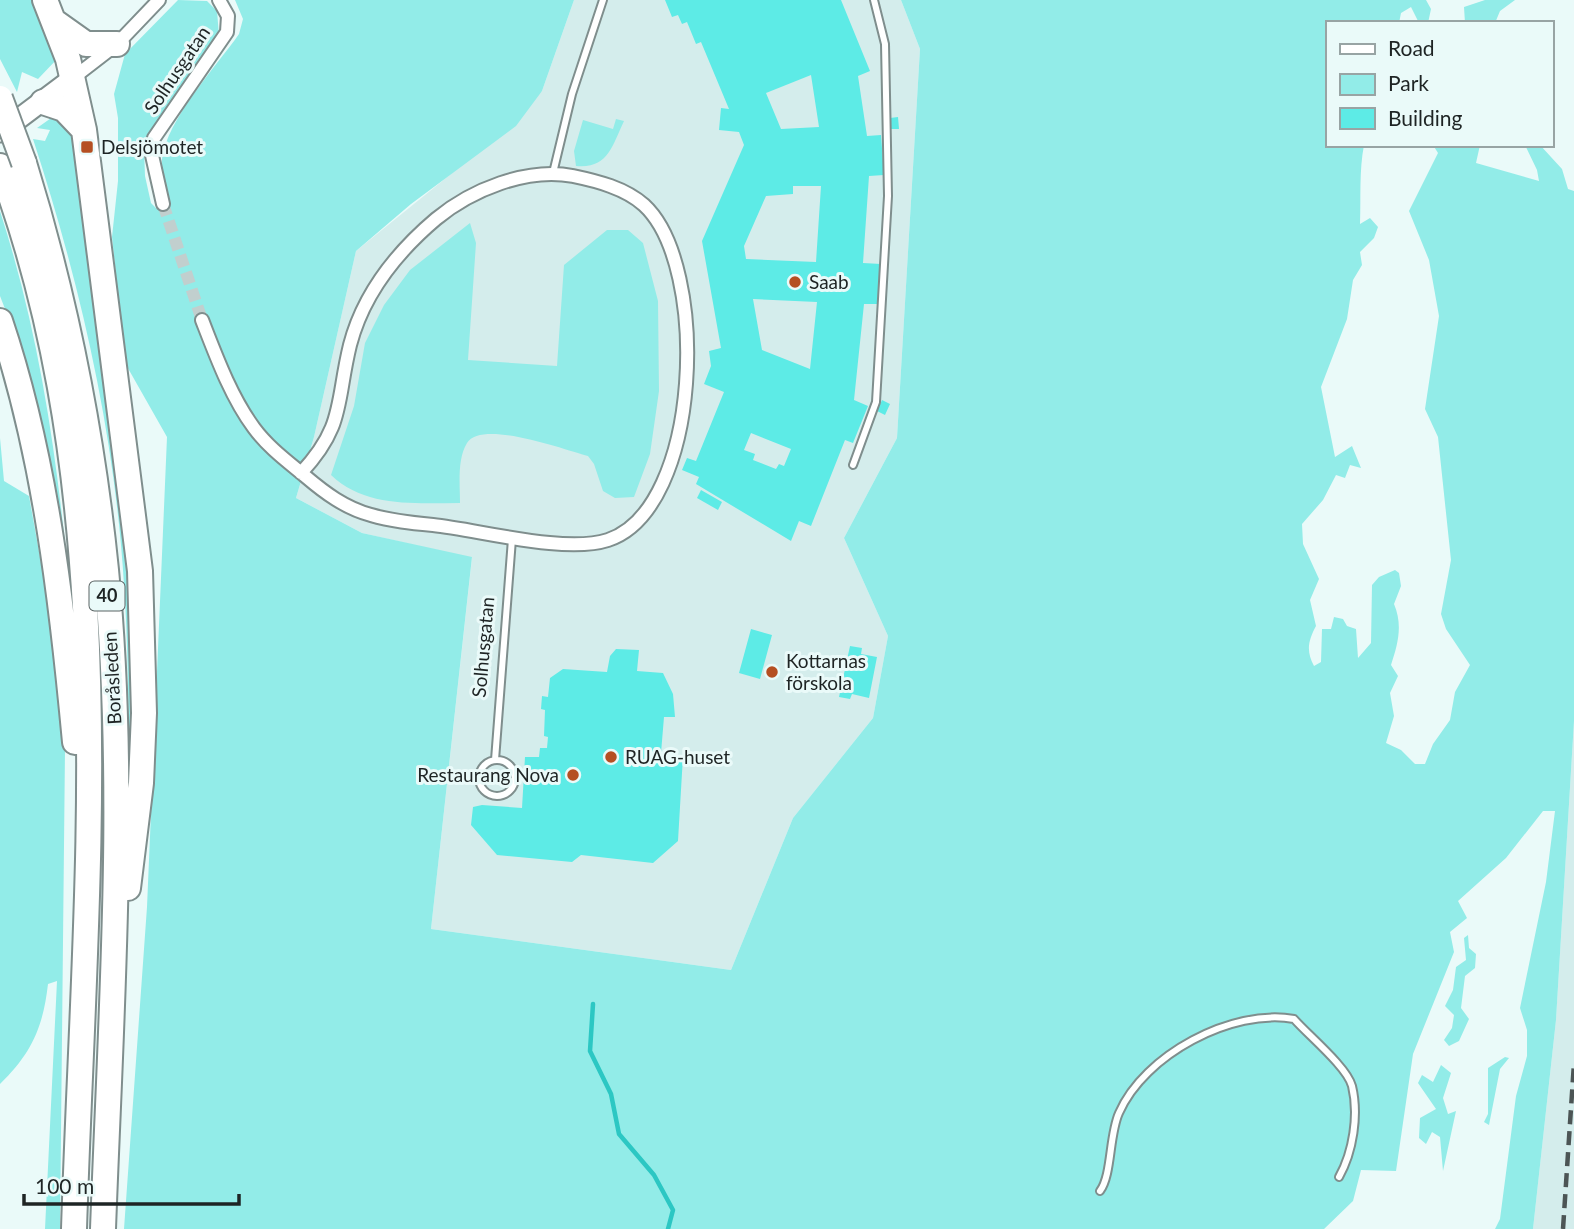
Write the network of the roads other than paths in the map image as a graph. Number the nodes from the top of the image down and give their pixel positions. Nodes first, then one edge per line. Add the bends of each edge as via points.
1 (159, 0) edge
2 (219, 0) edge
3 (603, 0) edge
4 (874, 0) edge
5 (50, 11) edge
6 (117, 44) junction
7 (73, 78) junction
8 (0, 98) edge
9 (43, 102) junction
10 (84, 130) junction
11 (0, 133) edge
12 (9, 167) edge
13 (553, 173) junction
14 (163, 204) tunnel mouth
15 (202, 320) tunnel mouth
16 (0, 321) edge
17 (853, 465) dead end
18 (301, 473) junction
19 (512, 537) junction
20 (495, 760) junction
21 (86, 851) junction
22 (112, 998) junction
23 (1339, 1177) dead end
24 (1100, 1191) dead end
25 (74, 1229) edge
26 (103, 1229) edge

1 - 6 street
2 - 14 street, Solhusgatan via 229,16 227,32 154,138 151,151
3 - 13 lane via 572,94
4 - 17 lane via 885,44 887,209 876,402
5 - 6 highway via 86,44
5 - 7 highway
6 - 7 street
7 - 9 street
7 - 10 highway
8 - 12 highway, Boråsleden / 40, bridge
9 - 10 highway via 64,109
9 - 11 street
10 - 22 highway via 131,483 142,627 141,783
12 - 21 highway, Boråsleden / 40 via 47,329 73,477 88,654
12 - 22 highway, Boråsleden / 40 via 67,316 95,476 106,571 115,749
13 - 18 street via 472,195 439,217 383,274 351,342 336,423 326,444
13 - 19 street via 633,196 659,225 680,278 685,321 688,363 681,433 659,487 635,527 605,541 587,543
15 - 18 street via 253,428
16 - 21 highway via 28,422 47,525
18 - 19 street via 339,503 368,515
19 - 20 lane, Solhusgatan
20 - 20 lane, Solhusgatan via 483,767 479,780 486,793 499,796 512,790 516,776 509,764
21 - 25 highway, Boråsleden / 40
22 - 26 highway, Boråsleden / 40
23 - 24 lane via 1354,1132 1352,1085 1294,1019 1262,1017 1232,1022 1204,1035 1146,1072 1119,1113 1107,1157 1106,1182

